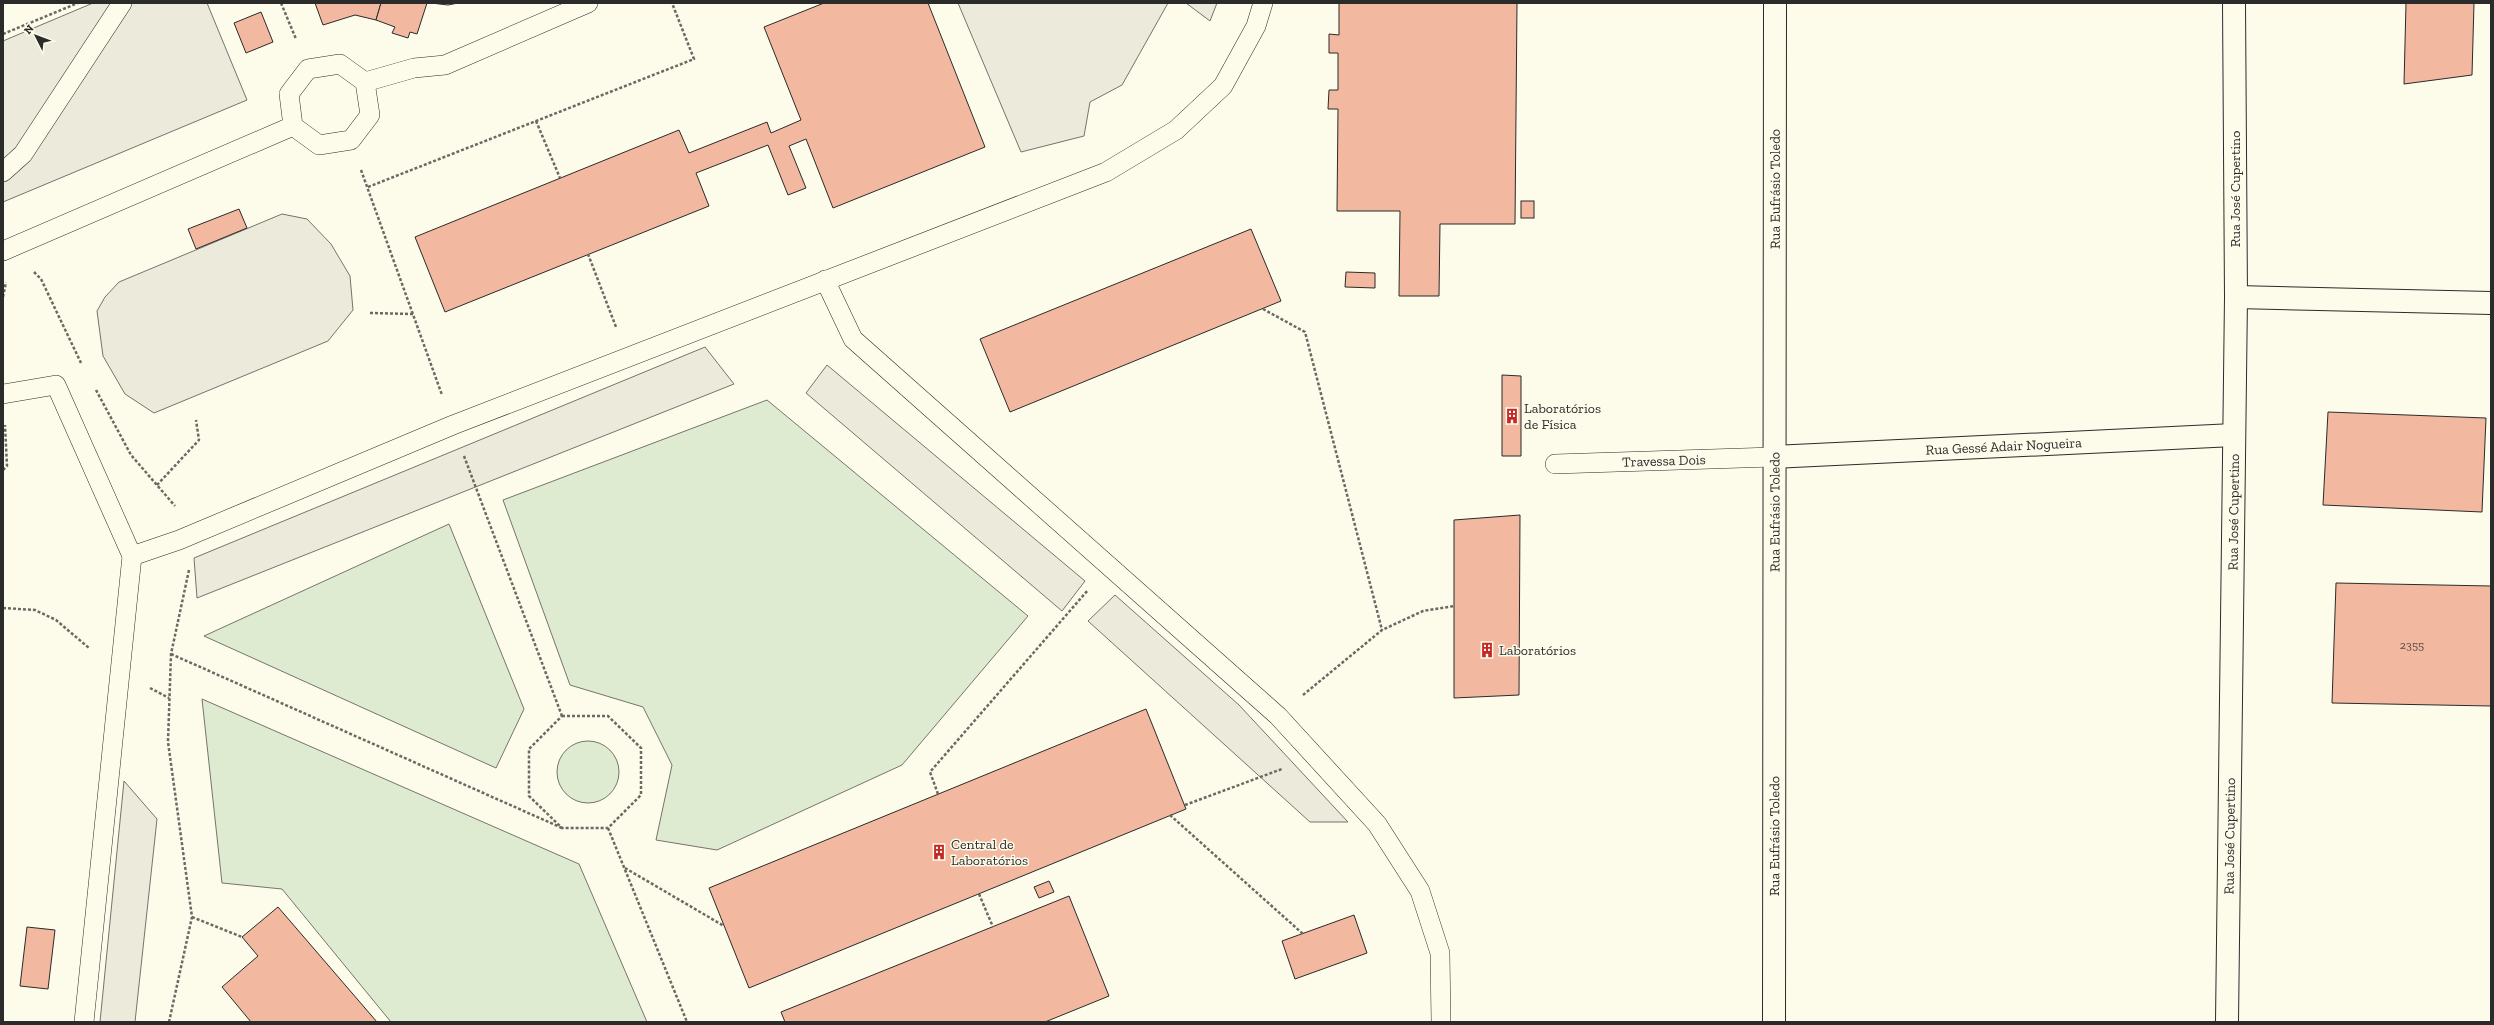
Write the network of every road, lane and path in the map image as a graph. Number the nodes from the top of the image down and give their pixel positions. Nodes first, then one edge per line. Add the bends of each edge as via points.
1 (78, 3) edge
2 (122, 3) edge
3 (280, 3) edge
4 (588, 3) edge
5 (672, 3) edge
6 (1263, 3) edge
7 (1775, 3) edge
8 (2234, 3) edge
9 (3, 34) edge
10 (308, 69) junction
11 (365, 82) junction
12 (536, 121) junction
13 (293, 126) junction
14 (351, 140) junction
15 (3, 172) edge
16 (560, 178) dead end
17 (368, 187) junction
18 (3, 251) edge
19 (588, 254) dead end
20 (825, 280) junction
21 (2236, 297) junction
22 (2491, 303) edge
23 (1263, 309) dead end
24 (370, 312) dead end
25 (413, 314) junction
26 (628, 357) junction
27 (3, 394) edge
28 (196, 420) dead end
29 (453, 426) junction
30 (2234, 435) junction
31 (1773, 457) junction
32 (1555, 464) dead end
33 (3, 470) edge
34 (157, 485) dead end
35 (132, 556) junction
36 (1109, 566) junction
37 (1454, 606) dead end
38 (3, 608) edge
39 (1382, 630) junction
40 (172, 654) dead end
41 (120, 674) junction
42 (562, 716) junction
43 (1278, 716) junction
44 (1316, 756) junction
45 (938, 794) dead end
46 (1184, 805) dead end
47 (1170, 815) dead end
48 (562, 828) junction
49 (608, 828) junction
50 (624, 868) junction
51 (979, 894) dead end
52 (192, 917) dead end
53 (724, 926) dead end
54 (993, 927) dead end
55 (1302, 934) dead end
56 (242, 937) dead end
57 (84, 1022) edge
58 (687, 1022) edge
59 (1440, 1022) edge
60 (1774, 1022) edge
61 (2227, 1022) edge

1 - 9 path
2 - 15 lane via 23,154
3 - 10 path
4 - 11 lane via 445,65 414,68
5 - 12 path via 694,59
6 - 20 lane via 1256,26 1223,86 1176,130 1106,172
7 - 31 street, Rua Eufrásio Toledo
8 - 21 street, Rua José Cupertino
10 - 11 lane via 340,64
10 - 13 lane via 289,94
11 - 14 lane via 370,114
12 - 16 path
12 - 17 path
13 - 14 lane via 319,145
13 - 18 lane
14 - 17 path
17 - 25 path
19 - 26 path
20 - 26 lane
20 - 36 lane via 853,339
21 - 22 street
21 - 30 street, Rua José Cupertino
23 - 39 path via 1305,332
24 - 25 path
25 - 29 path
26 - 29 lane
27 - 33 path via 8,466
27 - 35 lane via 56,385
28 - 34 path via 199,440
29 - 35 lane via 179,540
29 - 42 path
30 - 31 street, Rua Gessé Adair Nogueira
30 - 61 street, Rua José Cupertino
31 - 32 lane, Travessa Dois
31 - 60 street, Rua Eufrásio Toledo
35 - 41 lane
36 - 43 lane
36 - 45 path via 930,772
37 - 39 path via 1423,611
38 - 41 path via 35,610 56,620
39 - 43 path
40 - 48 path
41 - 57 lane
42 - 48 path via 529,749 529,796
42 - 49 path via 608,716 641,748 641,795
43 - 44 lane
44 - 46 path
44 - 59 lane via 1377,824 1420,891 1440,954
47 - 55 path
48 - 49 path
49 - 50 path
50 - 53 path
50 - 58 path
51 - 54 path
52 - 56 path

